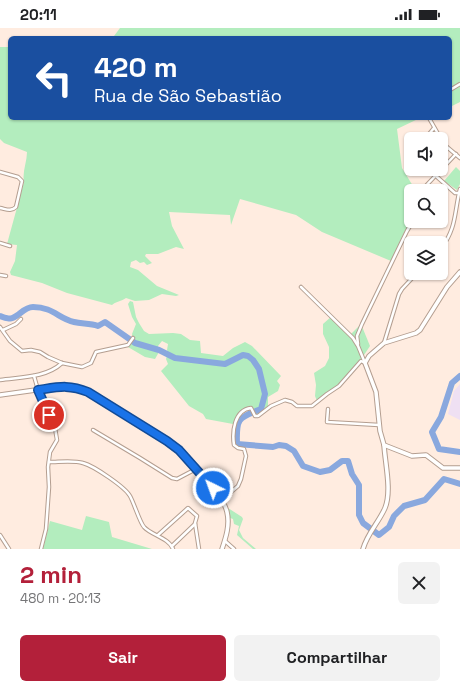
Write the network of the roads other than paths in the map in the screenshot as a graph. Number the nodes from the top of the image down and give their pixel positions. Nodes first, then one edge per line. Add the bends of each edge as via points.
1 (430, 120) edge
2 (434, 128) junction
3 (431, 132) edge
4 (437, 132) edge
5 (448, 149) edge
6 (456, 154) junction
7 (460, 158) edge
8 (448, 163) edge
9 (0, 172) edge
10 (436, 176) joint
11 (428, 184) edge
12 (460, 189) edge
13 (460, 193) edge
14 (0, 208) edge
15 (409, 228) edge
16 (448, 237) edge
17 (0, 244) edge
18 (10, 246) dead end
19 (460, 272) edge
20 (0, 275) edge
21 (6, 276) dead end
22 (410, 280) edge
23 (301, 287) dead end
24 (21, 319) dead end
25 (0, 327) edge
26 (3, 330) junction
27 (133, 338) dead end
28 (384, 343) junction
29 (358, 346) junction
30 (365, 362) junction
31 (62, 363) junction
32 (34, 376) junction
33 (0, 380) edge
34 (38, 390) junction
35 (0, 395) edge
36 (328, 409) dead end
37 (379, 426) junction
38 (93, 430) dead end
39 (384, 445) junction
40 (49, 462) junction
41 (460, 468) edge
42 (196, 469) junction
43 (213, 488) junction
44 (195, 523) junction
45 (0, 535) edge
46 (158, 535) junction
47 (225, 541) junction
48 (173, 547) edge
49 (9, 549) edge
50 (41, 549) edge
51 (199, 549) edge
52 (222, 549) edge
53 (234, 549) edge
54 (363, 549) edge

1 - 2 street
2 - 3 street
2 - 4 street
5 - 6 street
6 - 7 street
6 - 8 street
9 - 14 street via 18,177 22,181 16,207 13,210
10 - 11 street
10 - 13 street via 454,193
12 - 13 street
13 - 16 street via 456,219
15 - 29 street via 362,324 357,336
17 - 18 street
19 - 28 street via 447,287 420,330
20 - 21 street
22 - 28 street via 399,294
23 - 29 street
24 - 26 street
25 - 26 street
26 - 31 street via 10,341 22,351 40,352
27 - 31 street via 128,345 96,352 91,363 82,367
28 - 30 street
29 - 30 street
30 - 37 street via 376,392
30 - 43 street via 361,361 339,386 312,406 297,406 286,400 271,406 258,416 249,408 238,416 234,428 234,445 244,449 246,456 241,479 231,492 225,492 216,486
31 - 32 street via 50,371
32 - 33 street
32 - 34 street
34 - 35 street
34 - 40 street via 55,428 57,440 50,452
34 - 42 street via 64,386 88,392 167,441
36 - 37 street via 327,422
37 - 39 street
38 - 42 street via 172,478 177,479
39 - 41 street via 412,456 426,455 443,468
39 - 54 street via 388,500
40 - 46 street via 82,462 96,468 130,494 144,527
40 - 50 street via 46,528
42 - 43 street
43 - 47 street via 226,511
44 - 46 street via 197,516 188,508
44 - 48 street
44 - 51 street
45 - 49 street
46 - 48 street
47 - 52 street
47 - 53 street

